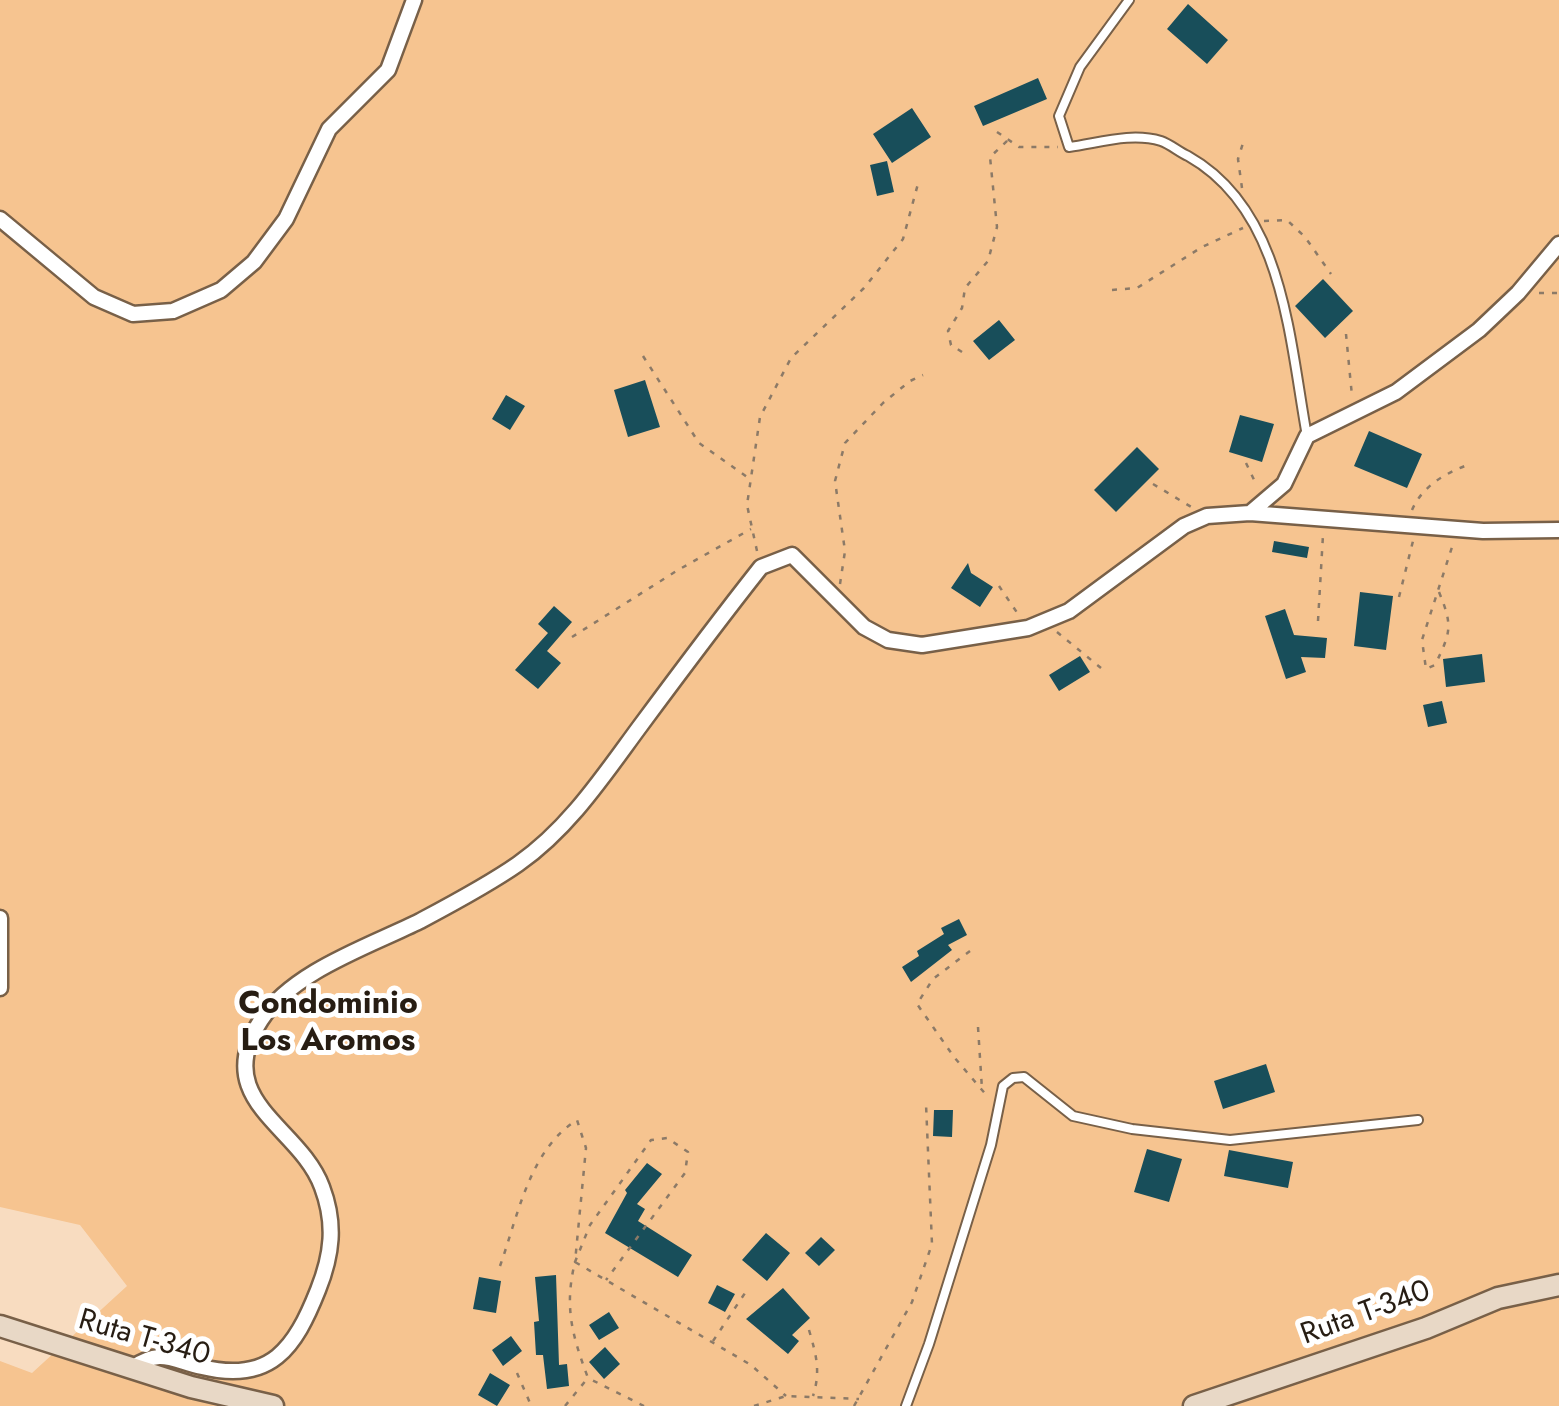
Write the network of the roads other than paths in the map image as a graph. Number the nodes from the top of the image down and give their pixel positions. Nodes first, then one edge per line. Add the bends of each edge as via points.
1 (414, 0) edge
2 (1129, 0) edge
3 (0, 219) edge
4 (1559, 244) edge
5 (1307, 436) junction
6 (1250, 513) junction
7 (1559, 530) edge
8 (0, 918) edge
9 (0, 988) edge
10 (1418, 1120) dead end
11 (1559, 1285) edge
12 (0, 1326) edge
13 (132, 1368) junction
14 (273, 1406) edge
15 (906, 1406) edge
16 (1194, 1406) edge

1 - 3 street via 388,70 329,130 286,219 254,262 221,290 173,311 133,314 94,296
2 - 5 lane via 1080,67 1060,116 1069,147 1117,138 1161,141 1208,168 1246,209 1276,271
4 - 5 street via 1478,330 1396,392
5 - 6 street via 1284,484
6 - 7 street
6 - 13 street via 1207,516 1184,526 1069,611 1028,628 922,645 888,640 864,627 792,555 761,567 575,814 519,864 339,959 289,990 263,1017 245,1066 263,1114 322,1186 332,1231 326,1269 296,1333 273,1363 254,1370 205,1368 149,1356
8 - 9 street
10 - 15 lane via 1230,1140 1191,1136 1073,1116 1024,1077 1014,1078 1004,1086
11 - 16 street, Ruta T-340 via 1498,1298
12 - 13 street, Ruta T-340
13 - 14 street, Ruta T-340

